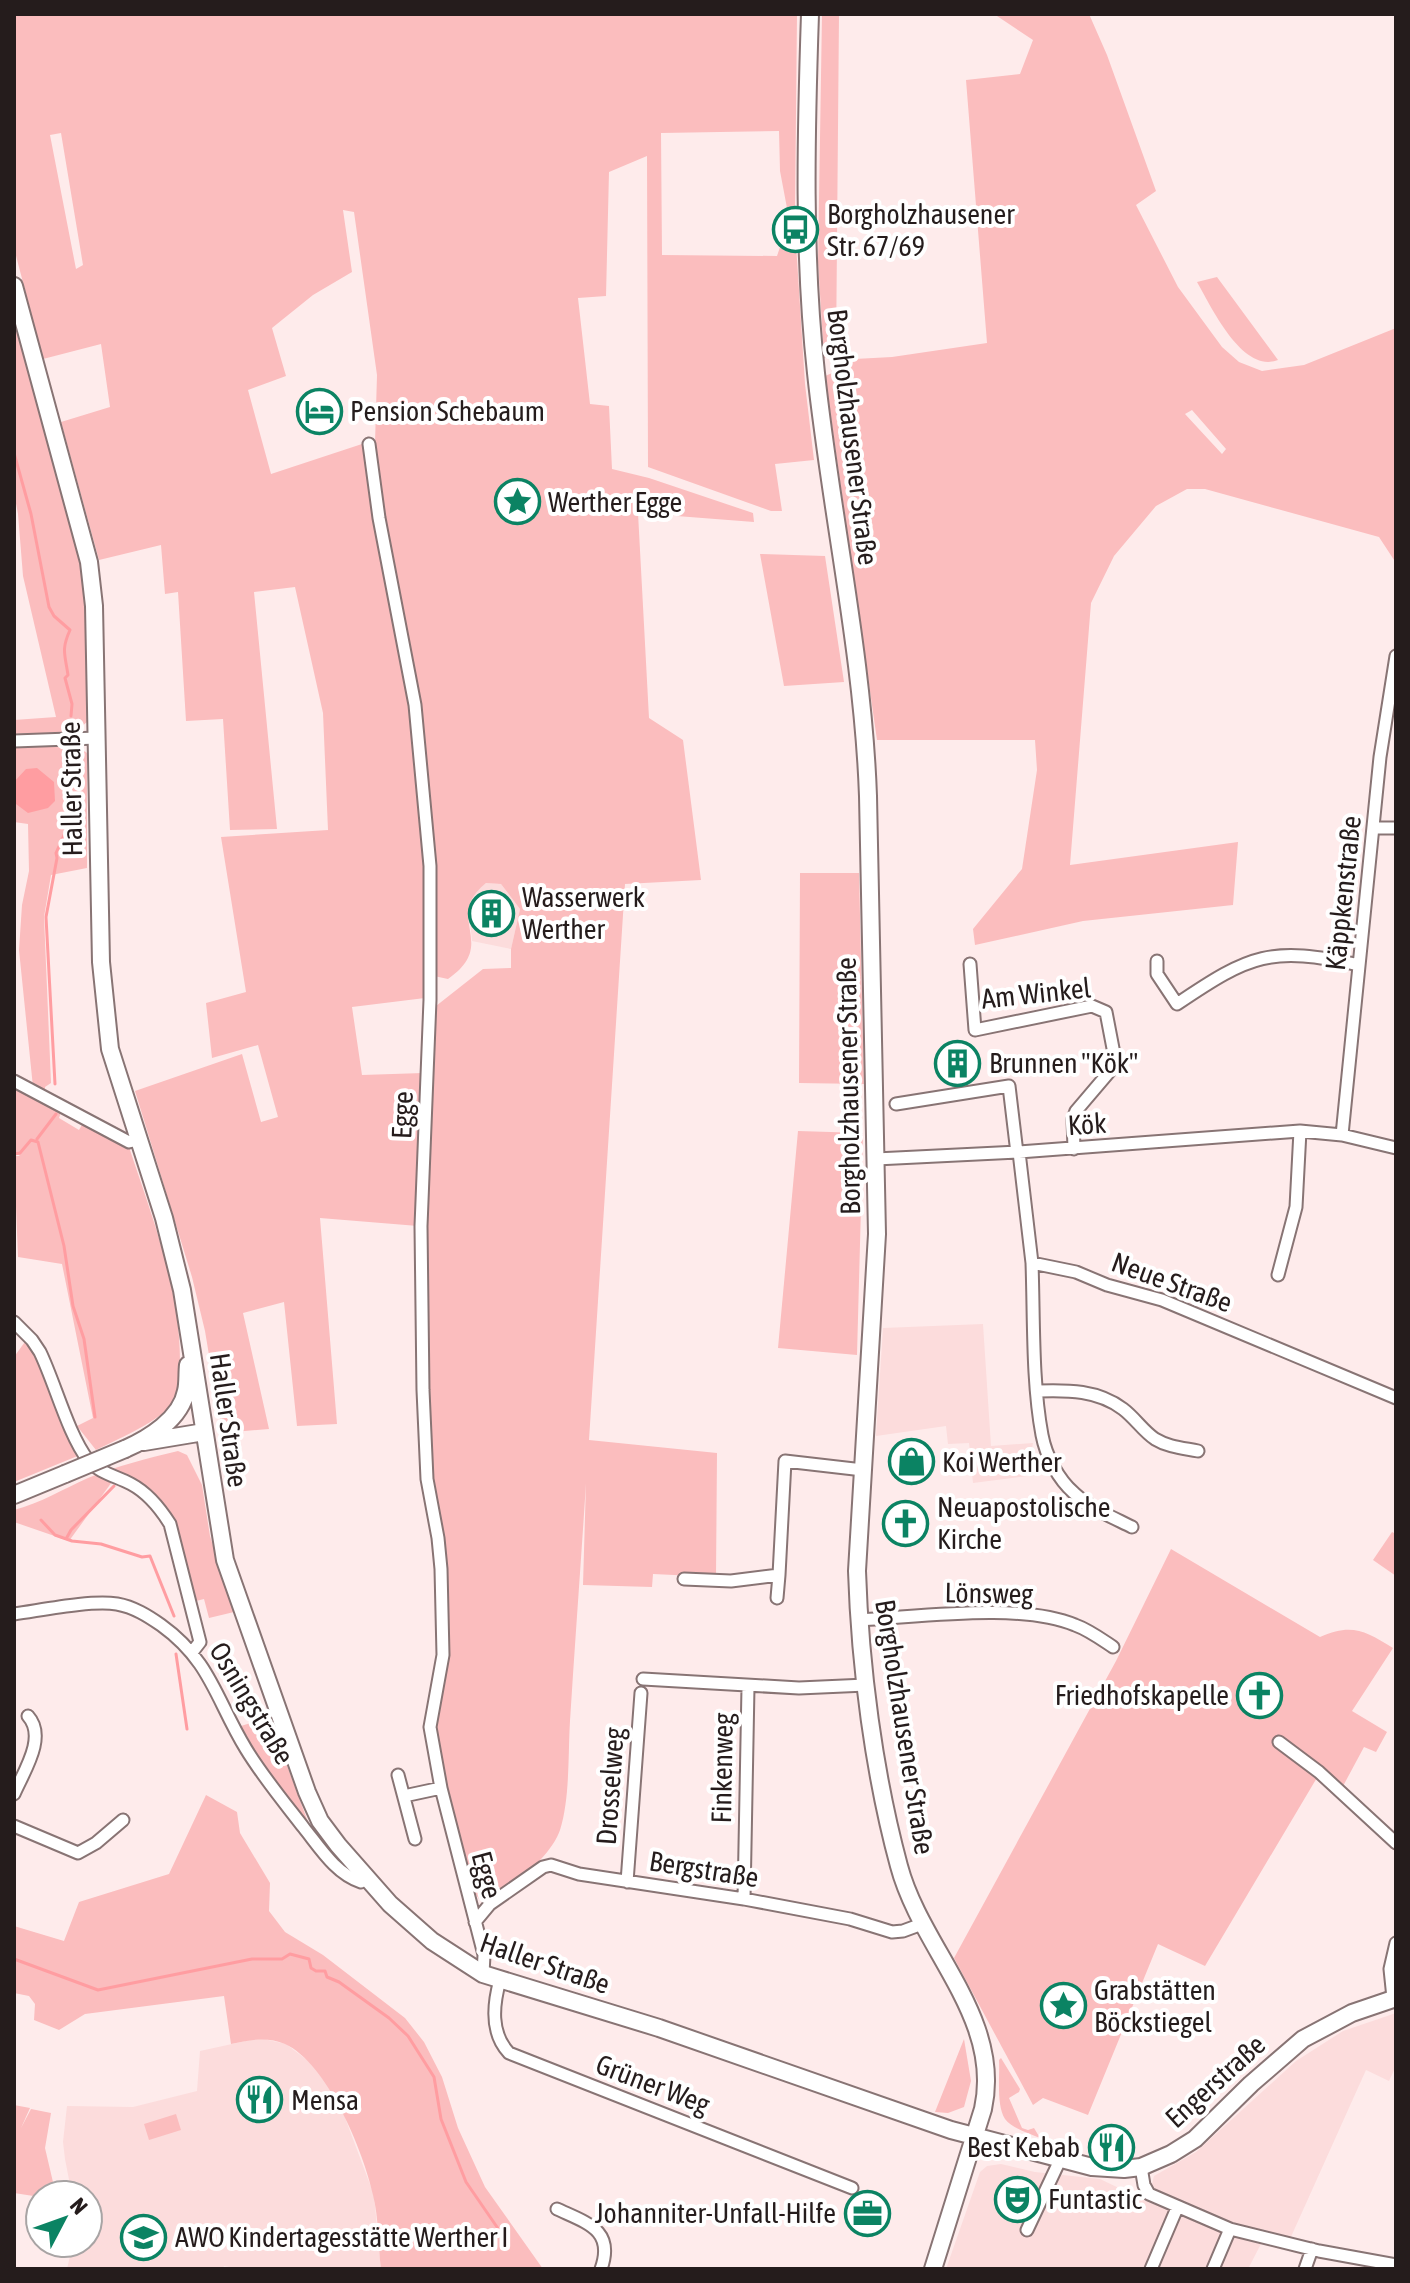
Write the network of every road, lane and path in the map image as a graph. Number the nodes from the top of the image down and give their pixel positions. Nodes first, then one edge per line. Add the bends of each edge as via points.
1 (810, 14) edge
2 (14, 286) edge
3 (369, 444) dead end
4 (1396, 656) edge
5 (97, 738) junction
6 (14, 741) edge
7 (1373, 828) junction
8 (1396, 828) edge
9 (1157, 961) dead end
10 (970, 964) dead end
11 (1359, 965) junction
12 (14, 1081) edge
13 (896, 1104) dead end
14 (1300, 1131) junction
15 (1342, 1135) junction
16 (138, 1140) junction
17 (1396, 1148) edge
18 (1074, 1149) junction
19 (1018, 1152) junction
20 (876, 1159) junction
21 (1032, 1263) junction
22 (1278, 1275) dead end
23 (14, 1322) edge
24 (191, 1339) junction
25 (1038, 1391) junction
26 (1396, 1398) edge
27 (170, 1419) junction
28 (203, 1424) junction
29 (132, 1446) junction
30 (1198, 1451) dead end
31 (863, 1470) junction
32 (14, 1495) edge
33 (1132, 1527) dead end
34 (779, 1575) junction
35 (684, 1579) dead end
36 (777, 1598) dead end
37 (14, 1614) edge
38 (858, 1620) junction
39 (1113, 1647) dead end
40 (193, 1651) junction
41 (643, 1679) dead end
42 (866, 1685) junction
43 (748, 1687) junction
44 (641, 1693) dead end
45 (28, 1716) dead end
46 (1279, 1742) dead end
47 (398, 1775) dead end
48 (441, 1788) junction
49 (14, 1794) edge
50 (404, 1796) junction
51 (123, 1820) dead end
52 (14, 1826) edge
53 (415, 1839) dead end
54 (1396, 1843) edge
55 (366, 1878) junction
56 (627, 1882) junction
57 (467, 1897) junction
58 (744, 1899) junction
59 (490, 1904) junction
60 (475, 1922) junction
61 (922, 1924) junction
62 (1396, 1943) edge
63 (483, 1974) junction
64 (500, 1980) junction
65 (1394, 1998) edge
66 (975, 2136) junction
67 (1060, 2160) junction
68 (1141, 2167) junction
69 (852, 2188) dead end
70 (1177, 2208) junction
71 (557, 2209) dead end
72 (1230, 2229) junction
73 (1027, 2230) dead end
74 (1312, 2249) junction
75 (1396, 2265) edge
76 (601, 2269) edge
77 (933, 2269) edge
78 (1151, 2269) edge
79 (1213, 2269) edge
80 (1305, 2269) edge

1 - 20 main road, Borgholzhausener Straße via 810,310 865,730
2 - 5 main road, Haller Straße via 89,562
3 - 48 street, Egge via 415,705 430,866 422,1360 427,1479 441,1569 443,1655 430,1727
4 - 7 street, Käppkenstraße
5 - 6 street
5 - 16 main road, Haller Straße via 104,1006 110,1049
7 - 8 street
7 - 11 street, Käppkenstraße
9 - 11 street via 1157,974 1177,1004 1243,963 1271,955 1314,955
10 - 18 street, Am Winkel via 975,1030 1092,1006 1106,1012 1116,1064 1076,1111
11 - 15 street, Käppkenstraße
12 - 16 street via 129,1142
13 - 19 street via 1009,1086
14 - 15 street, Kök
14 - 18 street, Kök
14 - 22 street via 1296,1207
15 - 17 street, Kök
16 - 24 main road, Haller Straße via 164,1218
18 - 19 street, Kök
19 - 20 street, Kök
19 - 21 street
20 - 31 main road, Borgholzhausener Straße
21 - 25 street
21 - 26 street, Neue Straße via 1162,1300
23 - 40 street via 40,1352 90,1461 143,1492 170,1524 200,1642
24 - 27 main road via 186,1392
24 - 28 main road, Haller Straße
25 - 30 street via 1098,1396 1122,1408 1154,1438
25 - 33 street via 1042,1436 1058,1475 1094,1508
27 - 28 main road
27 - 29 main road
28 - 29 main road
28 - 55 main road, Haller Straße via 225,1560 276,1707 320,1821
29 - 32 main road, bridge
31 - 34 street via 785,1461
31 - 38 main road, Borgholzhausener Straße
34 - 35 street
34 - 36 street
37 - 40 street, Osningstraße via 115,1604 141,1612
38 - 39 street, Lönsweg via 1044,1617 1074,1624
38 - 42 main road, Borgholzhausener Straße
40 - 55 street, Osningstraße via 258,1769 335,1865 357,1881
41 - 43 street, Finkenweg
42 - 43 street, Finkenweg
42 - 61 main road, Borgholzhausener Straße via 899,1867
43 - 58 street, Finkenweg
44 - 56 street, Drosselweg
45 - 49 street via 36,1742
46 - 54 street
47 - 50 street
48 - 50 street
48 - 57 street, Egge
50 - 53 street
51 - 52 street via 78,1853
55 - 63 main road, Haller Straße via 422,1932
56 - 58 street, Bergstraße
56 - 59 street, Bergstraße via 547,1865
57 - 59 street
57 - 60 street, Egge
58 - 61 street, Bergstraße via 892,1932
59 - 60 street, Bergstraße
60 - 63 street, Egge via 486,1962
61 - 66 main road, Borgholzhausener Straße via 965,2000 987,2065 987,2092
62 - 65 street via 1390,1969
63 - 64 main road, Haller Straße
64 - 66 main road, Haller Straße via 659,2028
64 - 69 street, Grüner Weg via 493,2016 509,2053
65 - 68 main road, Engerstraße via 1303,2039 1195,2139
66 - 67 main road, Engerstraße
66 - 77 main road, Borgholzhausener Straße
67 - 68 main road, Engerstraße via 1102,2168
67 - 73 street
68 - 70 street via 1149,2194
70 - 72 street
70 - 78 street
71 - 76 street via 598,2231 606,2246
72 - 74 street
72 - 79 street
74 - 75 street
74 - 80 street

